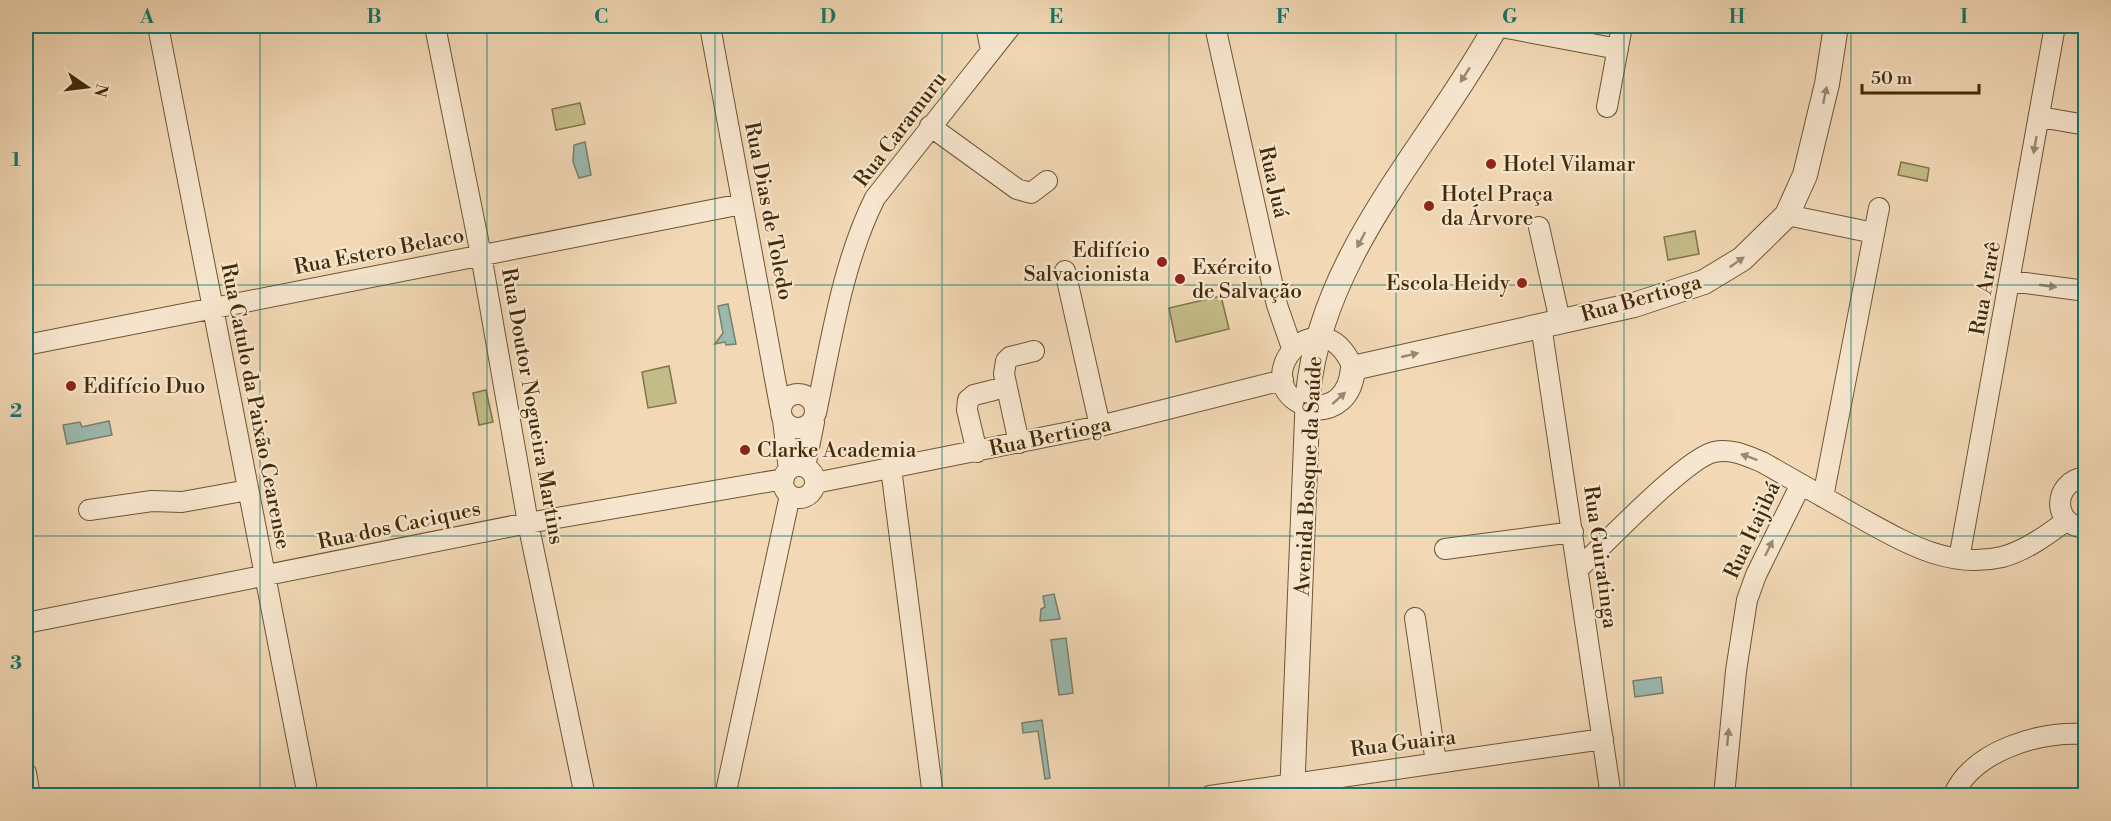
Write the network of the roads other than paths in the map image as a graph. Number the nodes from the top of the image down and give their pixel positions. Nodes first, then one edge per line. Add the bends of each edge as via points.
1 (158, 26) edge
2 (435, 26) edge
3 (710, 26) edge
4 (986, 26) edge
5 (1011, 26) edge
6 (1215, 26) edge
7 (1496, 26) edge
8 (1622, 26) edge
9 (1836, 26) edge
10 (2055, 26) edge
11 (1618, 49) junction
12 (991, 50) junction
13 (1607, 107) dead end
14 (2040, 117) junction
15 (2085, 125) edge
16 (930, 126) junction
17 (1047, 181) dead end
18 (742, 204) junction
19 (1879, 208) dead end
20 (1787, 214) junction
21 (1539, 227) dead end
22 (1874, 233) junction
23 (481, 255) junction
24 (1065, 271) dead end
25 (2011, 281) junction
26 (2085, 291) edge
27 (212, 308) junction
28 (1550, 323) junction
29 (1318, 337) junction
30 (26, 345) edge
31 (1292, 348) junction
32 (1034, 351) dead end
33 (1353, 368) junction
34 (1283, 380) junction
35 (994, 390) dead end
36 (1308, 407) junction
37 (782, 413) junction
38 (815, 418) junction
39 (1100, 426) junction
40 (1018, 443) junction
41 (977, 452) junction
42 (891, 468) junction
43 (2085, 477) edge
44 (796, 479) junction
45 (1801, 484) junction
46 (248, 490) junction
47 (1823, 497) junction
48 (89, 510) dead end
49 (2066, 521) junction
50 (528, 523) junction
51 (2085, 528) edge
52 (1573, 532) junction
53 (1445, 549) dead end
54 (1959, 559) junction
55 (1579, 568) junction
56 (266, 577) junction
57 (1415, 618) dead end
58 (26, 623) edge
59 (2085, 734) edge
60 (1603, 739) junction
61 (1436, 764) junction
62 (26, 773) edge
63 (1292, 788) edge
64 (30, 795) edge
65 (308, 795) edge
66 (585, 795) edge
67 (725, 795) edge
68 (933, 795) edge
69 (1210, 795) edge
70 (1611, 795) edge
71 (1724, 795) edge
72 (1953, 795) edge

1 - 27 street, Rua Catulo da Paixão Cearense
2 - 23 street, Rua Doutor Nogueira Martins
3 - 18 street, Rua Dias de Toledo
4 - 12 street
5 - 12 street, Rua Caramuru
6 - 31 street, Rua Juá via 1277,306
7 - 11 street
7 -> 29 street, Avenida Bosque da Saúde via 1375,214
8 - 11 street
20 -> 9 street, Rua Bertioga via 1813,148
10 - 14 street, Rua Ararê
11 - 13 street
12 - 16 street, Rua Caramuru
14 - 15 street
14 -> 25 street, Rua Ararê
16 - 17 street via 1017,189 1030,193
16 - 38 street, Rua Caramuru via 875,198 865,218 842,295
18 - 23 street, Rua Estero Belaco
18 - 37 street, Rua Dias de Toledo
19 - 22 street
20 - 22 street
28 -> 20 street, Rua Bertioga via 1634,305 1704,282 1742,259
21 - 28 street, Rua Guiratinga
22 - 47 street
23 - 27 street, Rua Estero Belaco
23 - 50 street, Rua Doutor Nogueira Martins
24 - 39 street
25 -> 26 street
25 - 54 street, Rua Ararê
27 - 30 street, Rua Estero Belaco
27 - 46 street, Rua Catulo da Paixão Cearense
33 -> 28 street, Rua Bertioga
28 - 52 street, Rua Guiratinga
29 - 31 street via 1305,339
29 - 33 street via 1341,348
29 - 36 street, Avenida Bosque da Saúde
31 - 34 street via 1282,365
32 - 40 street via 1010,357 1004,369
36 -> 33 street via 1319,409 1339,401 1352,381
34 - 36 street via 1290,396
34 - 39 street, Rua Bertioga
35 - 41 street via 968,400
36 - 63 street, Avenida Bosque da Saúde
37 - 38 street via 794,429 804,428
37 - 38 street via 785,399 801,394 809,398
37 - 44 street, Rua Dias de Toledo
38 - 44 street, Rua Caramuru
39 - 40 street, Rua Bertioga
40 - 41 street, Rua Bertioga
41 - 42 street, Rua Bertioga
42 - 44 street, Rua Bertioga
42 - 68 street
43 - 49 street via 2073,480 2059,499
44 - 50 street, Rua dos Caciques
44 - 67 street, Rua Caramuru
45 - 47 street
45 -> 55 street, Rua Itajibá via 1745,455 1713,452 1689,464
71 -> 45 street, Rua Itajibá via 1747,600
46 - 48 street via 182,502 152,501
46 - 56 street, Rua Catulo da Paixão Cearense
47 - 54 street via 1909,545
49 - 51 street
49 - 54 street via 2003,556
50 - 56 street, Rua dos Caciques
50 - 66 street, Rua Doutor Nogueira Martins
52 - 53 street
52 - 55 street, Rua Guiratinga
55 - 60 street, Rua Guiratinga
56 - 58 street, Rua dos Caciques
56 - 65 street, Rua Catulo da Paixão Cearense
57 - 61 street
59 - 72 street via 2036,738 2006,749 1977,765
60 - 61 street, Rua Guaira
60 - 70 street, Rua Guiratinga
61 - 63 street, Rua Guaira
62 - 64 street
63 - 69 street, Rua Guaira

